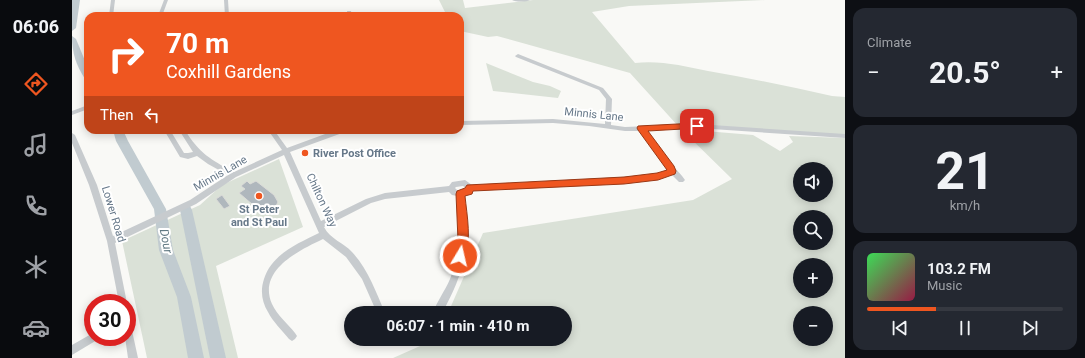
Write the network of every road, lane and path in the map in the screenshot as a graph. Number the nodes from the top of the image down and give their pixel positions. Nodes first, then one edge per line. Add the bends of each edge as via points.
1 (113, 0) edge
2 (166, 0) edge
3 (226, 0) edge
4 (514, 0) edge
5 (528, 0) edge
6 (112, 12) edge
7 (162, 12) edge
8 (227, 12) edge
9 (521, 58) dead end
10 (84, 109) edge
11 (72, 114) edge
12 (464, 123) edge
13 (608, 127) junction
14 (641, 128) junction
15 (170, 134) edge
16 (184, 134) edge
17 (274, 134) edge
18 (332, 134) edge
19 (72, 135) edge
20 (845, 136) edge
21 (286, 151) junction
22 (198, 153) junction
23 (672, 171) junction
24 (234, 175) junction
25 (681, 180) dead end
26 (470, 188) junction
27 (450, 189) junction
28 (460, 194) junction
29 (321, 225) junction
30 (324, 235) junction
31 (111, 241) junction
32 (121, 294) edge
33 (378, 306) edge
34 (441, 306) edge
35 (292, 336) dead end
36 (84, 343) edge
37 (131, 346) edge
38 (72, 350) edge
39 (134, 358) edge

1 - 6 street
2 - 7 street
3 - 8 street
4 - 5 street
9 - 13 street via 601,89 609,99
10 - 11 street
12 - 13 street, Minnis Lane via 553,121
13 - 14 street, Minnis Lane
14 - 20 street, Minnis Lane via 697,126
14 - 23 street
15 - 22 street via 182,154 188,156
16 - 22 street
17 - 21 street, Chilton Way
18 - 21 street, Minnis Lane
19 - 31 street, Lower Road via 93,185
21 - 24 street, Minnis Lane
21 - 29 street, Chilton Way
22 - 24 street via 204,160
23 - 25 street
23 - 26 street via 632,180
24 - 31 street, Minnis Lane via 194,202
26 - 27 street via 465,183 459,183
26 - 28 street
27 - 28 street
27 - 29 street via 385,196 369,201
28 - 34 street via 463,240 457,272
29 - 30 street, Chilton Way
30 - 33 street, Chilton Way via 349,254 365,276
30 - 35 street via 283,256 268,278 265,291 268,306
31 - 32 street, Lower Road
36 - 38 street
37 - 39 street

